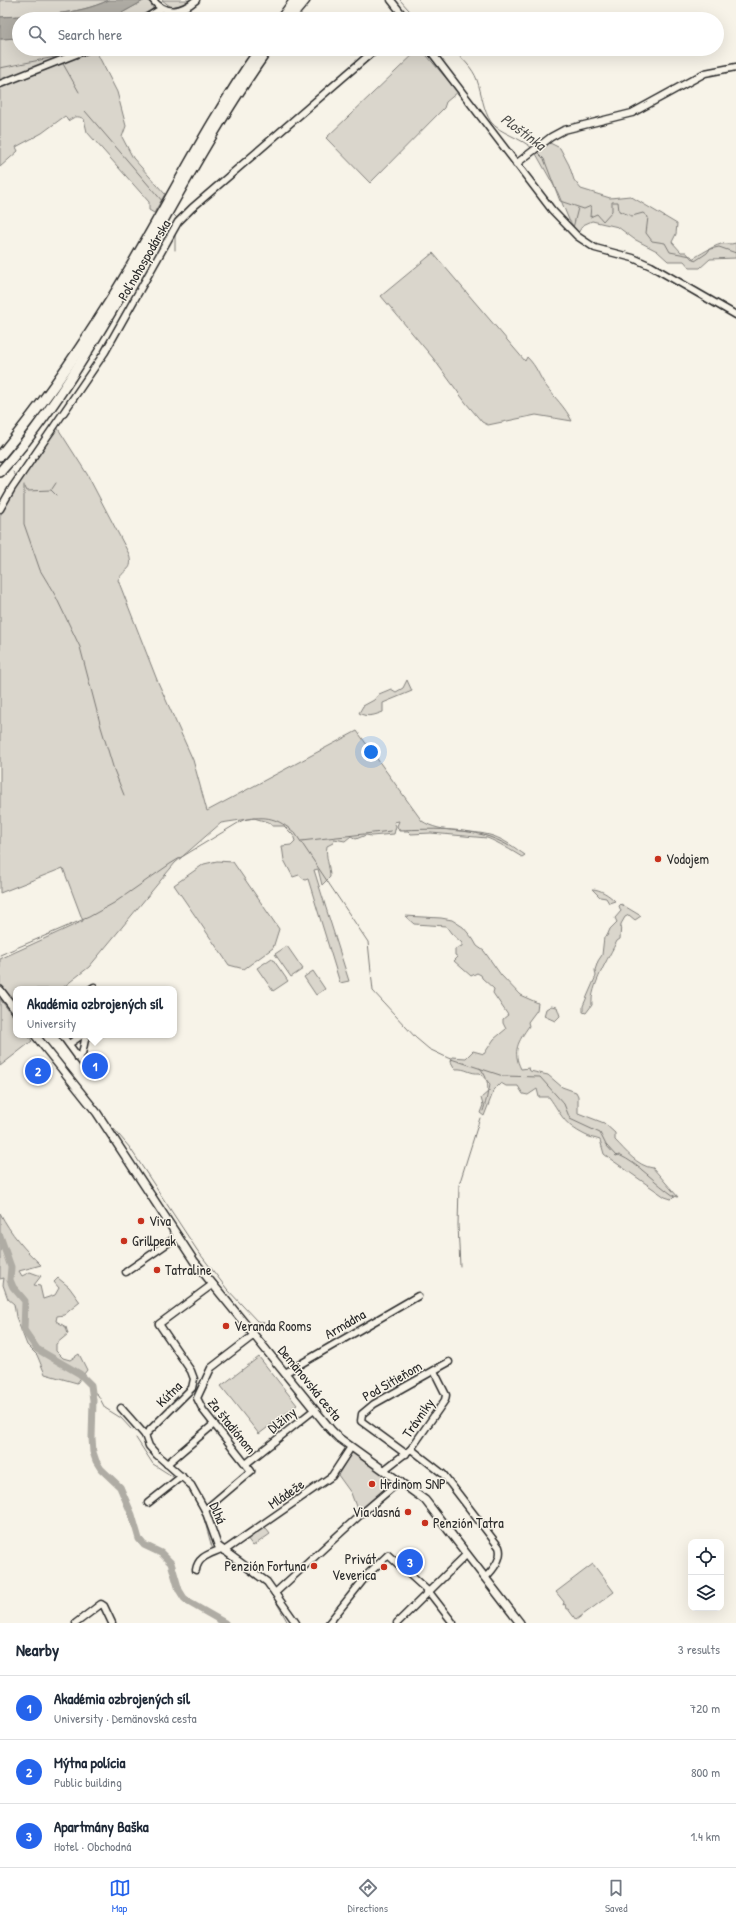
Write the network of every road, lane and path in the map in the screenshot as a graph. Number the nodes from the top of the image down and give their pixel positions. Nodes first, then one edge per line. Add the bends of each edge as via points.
1 (153, 0) edge
2 (196, 0) edge
3 (295, 0) edge
4 (305, 0) edge
5 (391, 0) edge
6 (161, 8) junction
7 (155, 12) edge
8 (286, 12) edge
9 (295, 12) edge
10 (400, 12) edge
11 (71, 56) edge
12 (255, 56) edge
13 (263, 56) edge
14 (368, 56) edge
15 (434, 56) edge
16 (736, 67) edge
17 (0, 84) edge
18 (516, 164) junction
19 (167, 208) junction
20 (736, 315) edge
21 (31, 418) junction
22 (0, 449) edge
23 (0, 456) edge
24 (13, 458) junction
25 (0, 472) edge
26 (0, 480) edge
27 (0, 509) edge
28 (0, 990) edge
29 (13, 1007) edge
30 (37, 1038) edge
31 (65, 1038) edge
32 (78, 1038) edge
33 (85, 1038) edge
34 (69, 1044) junction
35 (78, 1058) junction
36 (84, 1065) dead end
37 (178, 1236) junction
38 (126, 1272) dead end
39 (213, 1284) junction
40 (418, 1296) dead end
41 (254, 1335) junction
42 (449, 1362) dead end
43 (434, 1371) junction
44 (285, 1373) junction
45 (192, 1388) junction
46 (198, 1393) junction
47 (121, 1408) dead end
48 (314, 1410) junction
49 (214, 1424) junction
50 (145, 1435) junction
51 (351, 1447) junction
52 (408, 1452) junction
53 (167, 1464) junction
54 (247, 1464) junction
55 (384, 1470) junction
56 (179, 1478) junction
57 (400, 1481) junction
58 (148, 1503) dead end
59 (206, 1510) junction
60 (219, 1551) junction
61 (467, 1554) junction
62 (196, 1570) dead end
63 (485, 1578) junction
64 (429, 1592) junction
65 (275, 1593) junction
66 (76, 1623) edge
67 (112, 1623) edge
68 (296, 1623) edge
69 (330, 1623) edge
70 (397, 1623) edge
71 (453, 1623) edge
72 (519, 1623) edge

1 - 6 street
2 - 6 street via 180,10
3 - 8 highway
4 - 9 highway
5 - 10 street
6 - 7 street
11 - 17 street
12 - 19 highway via 221,107
13 - 19 highway
14 - 27 street, Poľnohospodárska via 178,222 102,358
15 - 18 street
16 - 18 street via 705,73 640,109 620,117 571,128 551,137
18 - 20 street via 558,218 582,240 595,248 651,266
19 - 21 highway via 108,306
19 - 24 highway via 130,282 67,384
21 - 22 highway
21 - 23 highway
24 - 25 highway
24 - 26 highway
28 - 29 main road
30 - 37 main road, Demänovská cesta via 82,1092 116,1139
31 - 34 street
32 - 34 street
33 - 35 street via 82,1054
34 - 35 street
35 - 36 street
37 - 38 street
37 - 39 main road, Demänovská cesta
39 - 41 main road, Demänovská cesta
39 - 45 street, Kútna via 159,1324 191,1371 194,1379
40 - 44 street, Armádna
41 - 44 main road, Demänovská cesta
41 - 46 street, Za štadiónom via 211,1368
42 - 43 street, Pod Sitieňom
43 - 52 street, Trávniky via 446,1395 445,1400
43 - 52 street, Pod Sitieňom via 374,1404 361,1415 361,1421
44 - 48 main road, Demänovská cesta
45 - 46 street
45 - 50 street, Kútna
46 - 49 street, Za štadiónom via 197,1402
47 - 50 street, Dlhá
48 - 51 main road, Demänovská cesta via 331,1430
48 - 54 street, Dlžiny
49 - 53 street
49 - 54 street, Za štadiónom
50 - 53 street, Dlhá via 149,1446
51 - 55 main road, Demänovská cesta
51 - 60 street, Mládeže via 332,1476
52 - 55 street, Trávniky
52 - 63 street, Pod Sitieňom via 443,1474 499,1547 500,1556
53 - 56 street, Dlhá
54 - 59 street, Za štadiónom via 251,1472
55 - 57 main road, Demänovská cesta
56 - 58 street
56 - 59 street, Dlhá via 191,1485
57 - 61 main road, Demänovská cesta via 425,1500
57 - 65 street
59 - 60 street, Dlhá
60 - 62 street, Mládeže via 203,1557
60 - 65 street via 264,1579
61 - 63 main road, Demänovská cesta
61 - 64 street
63 - 72 main road, Demänovská cesta
64 - 69 street via 390,1556 386,1556 360,1583
64 - 70 street
64 - 71 street
65 - 68 street
66 - 67 street via 100,1605 103,1605

